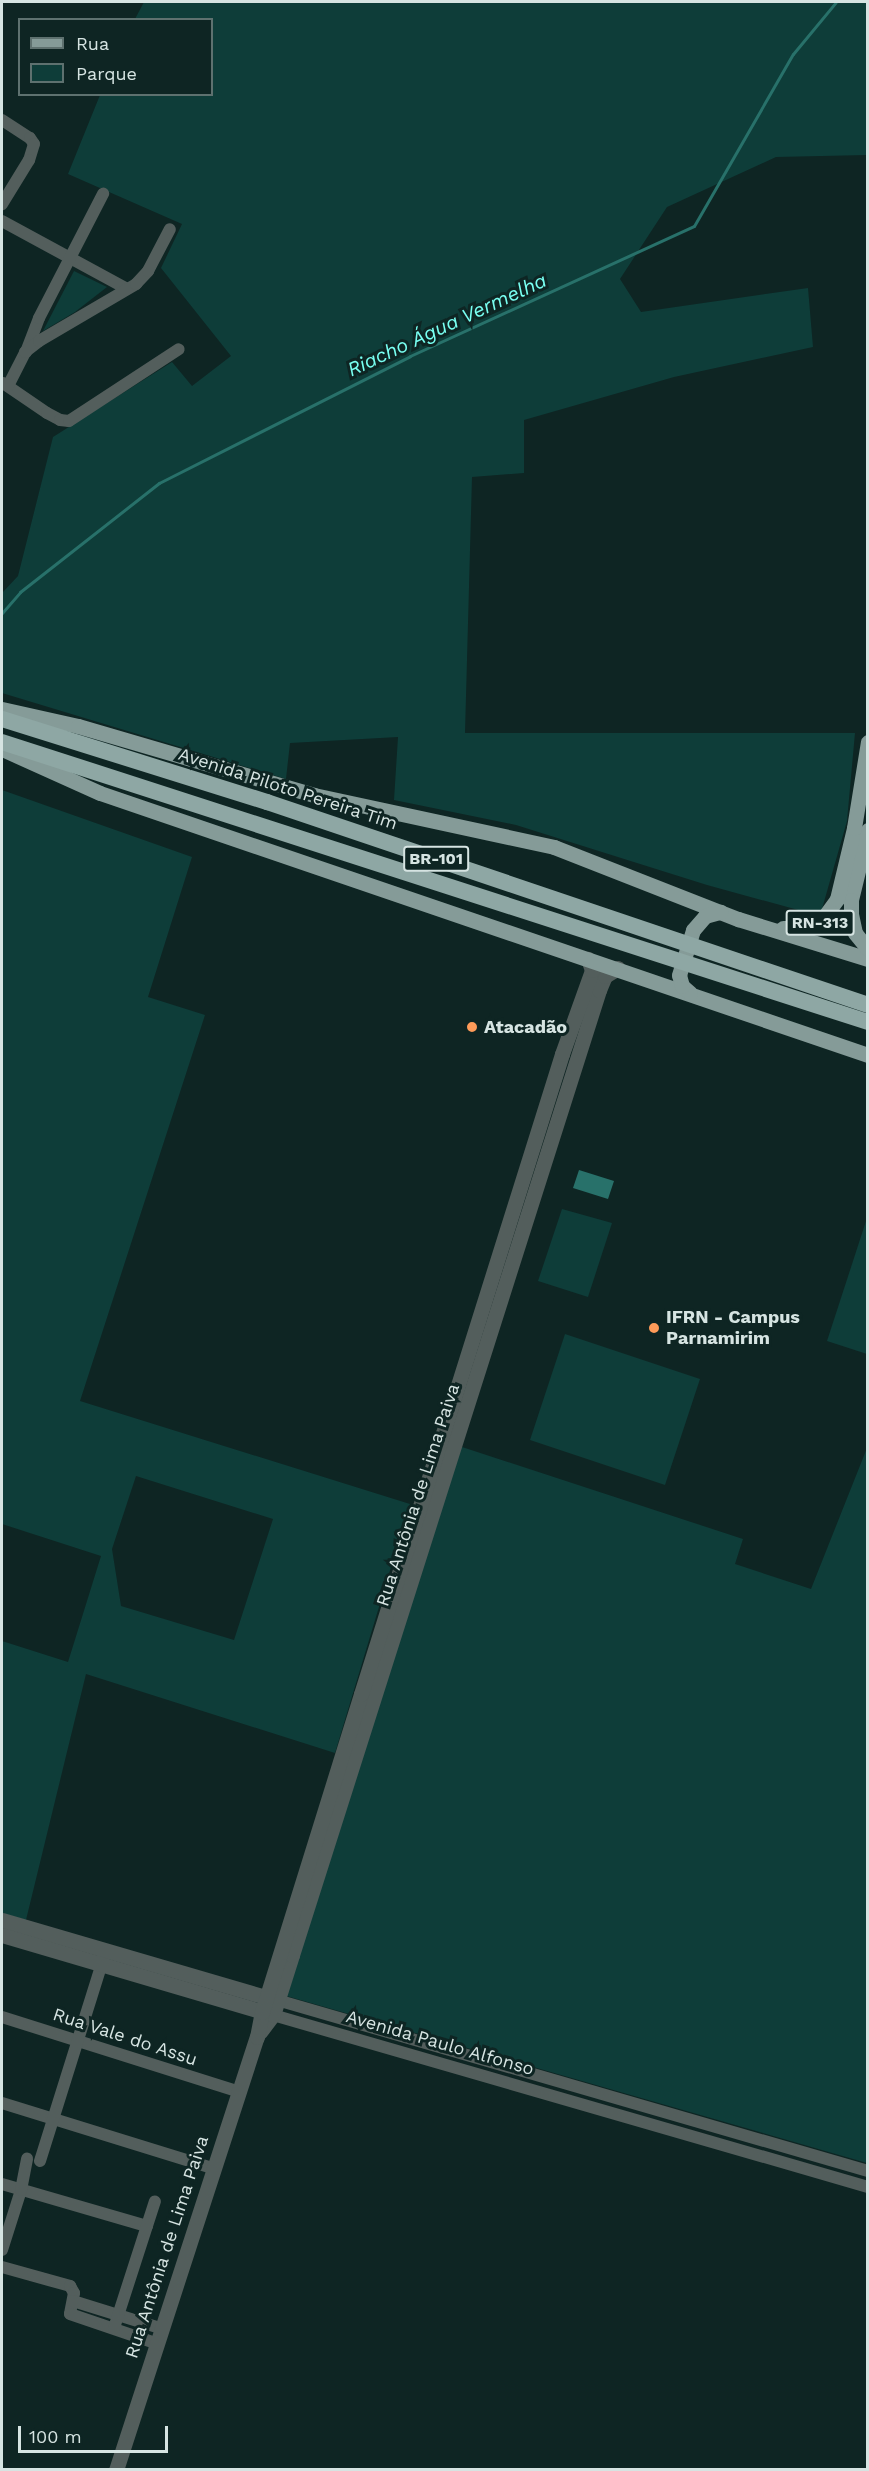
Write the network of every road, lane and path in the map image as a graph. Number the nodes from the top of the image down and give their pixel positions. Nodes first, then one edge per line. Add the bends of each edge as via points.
1 (2, 120) edge
2 (103, 194) dead end
3 (2, 204) edge
4 (2, 220) edge
5 (170, 229) dead end
6 (69, 260) junction
7 (127, 289) junction
8 (179, 349) dead end
9 (25, 352) junction
10 (5, 384) edge
11 (2, 709) edge
12 (2, 719) edge
13 (2, 742) edge
14 (867, 742) edge
15 (2, 749) edge
16 (867, 830) edge
17 (720, 912) junction
18 (766, 928) junction
19 (867, 949) edge
20 (588, 959) junction
21 (867, 959) edge
22 (618, 968) junction
23 (691, 994) junction
24 (867, 1005) edge
25 (867, 1022) edge
26 (867, 1055) edge
27 (554, 1082) junction
28 (569, 1086) junction
29 (512, 1215) junction
30 (527, 1221) junction
31 (2, 1920) edge
32 (2, 1935) edge
33 (104, 1957) junction
34 (269, 2006) junction
35 (2, 2017) edge
36 (77, 2041) junction
37 (559, 2082) junction
38 (237, 2091) junction
39 (556, 2097) junction
40 (2, 2103) edge
41 (53, 2118) junction
42 (212, 2168) junction
43 (867, 2172) edge
44 (2, 2184) edge
45 (867, 2187) edge
46 (21, 2190) junction
47 (155, 2201) dead end
48 (147, 2226) junction
49 (2, 2250) edge
50 (2, 2267) edge
51 (94, 2315) junction
52 (118, 2315) junction
53 (114, 2328) junction
54 (158, 2335) junction
55 (116, 2469) edge

1 - 3 street via 34,144 26,166
2 - 6 street
4 - 6 street
5 - 7 street via 148,271
6 - 7 street
6 - 9 street
7 - 9 street
8 - 10 street via 74,418 60,420
9 - 10 street
11 - 17 main road via 78,726 314,795 554,848
12 - 24 highway, Avenida Piloto Pereira Tim / BR-101 via 256,798
13 - 25 highway, BR-101
14 - 18 main road, RN-313 via 854,828 837,899 819,924
15 - 20 main road via 100,793
16 - 19 main road, RN-313 via 850,914 855,933
17 - 18 main road
17 - 23 main road via 705,915 693,930 680,970 680,983
18 - 21 main road
20 - 22 main road
20 - 27 street, Rua Antônia de Lima Paiva via 592,970
22 - 23 main road
22 - 28 street, Rua Antônia de Lima Paiva via 603,980
23 - 26 main road
27 - 28 street
27 - 29 street, Rua Antônia de Lima Paiva
28 - 30 street, Rua Antônia de Lima Paiva
29 - 30 street
29 - 34 street, Rua Antônia de Lima Paiva
30 - 34 street, Rua Antônia de Lima Paiva
31 - 33 street, Avenida Paulo Alfonso
32 - 33 street, Avenida Paulo Alfonso
33 - 34 street, Avenida Paulo Alfonso
33 - 36 street
34 - 37 street, Avenida Paulo Alfonso
34 - 38 street, Rua Antônia de Lima Paiva
34 - 39 street, Avenida Paulo Alfonso
35 - 36 street, Rua Vale do Assu
36 - 38 street, Rua Vale do Assu
36 - 41 street
37 - 39 street
37 - 43 street, Avenida Paulo Alfonso
38 - 42 street, Rua Antônia de Lima Paiva
39 - 45 street, Avenida Paulo Alfonso
40 - 41 street
41 - 42 street
41 - 46 street
42 - 54 street, Rua Antônia de Lima Paiva
44 - 46 street
46 - 48 street
46 - 49 street
47 - 48 street
48 - 52 street
50 - 51 street via 70,2286 74,2291 70,2313
51 - 52 street
51 - 53 street
52 - 53 street
52 - 54 street
53 - 54 street
54 - 55 street, Rua Antônia de Lima Paiva

